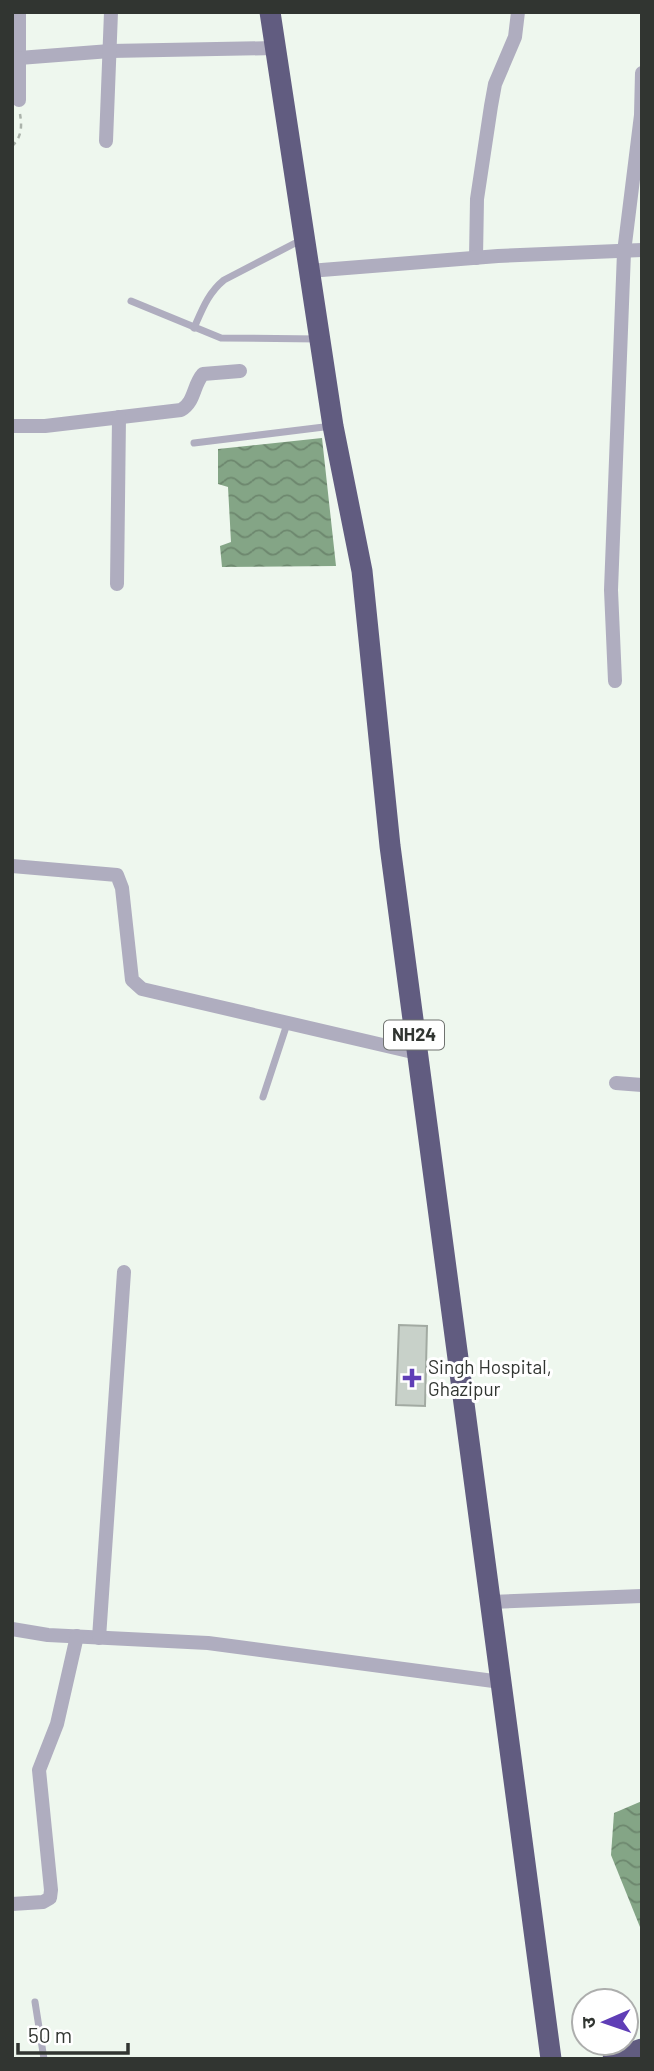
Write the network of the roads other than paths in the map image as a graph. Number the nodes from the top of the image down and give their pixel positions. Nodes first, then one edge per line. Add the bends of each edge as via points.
1 (19, 12) edge
2 (111, 12) edge
3 (270, 12) edge
4 (518, 12) edge
5 (275, 48) junction
6 (110, 51) junction
7 (19, 58) junction
8 (642, 73) edge
9 (19, 100) road end
10 (106, 141) dead end
11 (304, 239) junction
12 (642, 250) edge
13 (624, 252) junction
14 (476, 258) junction
15 (309, 271) junction
16 (131, 301) dead end
17 (194, 328) junction
18 (319, 339) junction
19 (240, 372) dead end
20 (119, 417) junction
21 (12, 426) edge
22 (333, 426) junction
23 (194, 443) dead end
24 (117, 584) dead end
25 (615, 681) dead end
26 (12, 866) edge
27 (287, 1024) junction
28 (416, 1053) junction
29 (616, 1083) dead end
30 (642, 1085) edge
31 (262, 1097) dead end
32 (124, 1272) dead end
33 (642, 1596) edge
34 (491, 1602) junction
35 (16, 1633) edge
36 (77, 1636) junction
37 (99, 1638) junction
38 (501, 1682) junction
39 (12, 1904) edge
40 (35, 2002) dead end
41 (642, 2049) edge
42 (44, 2059) edge
43 (551, 2059) edge
44 (613, 2059) edge

1 - 7 street
2 - 6 street
3 - 5 highway, NH24
4 - 14 street via 515,37 491,106 477,200
5 - 6 street
5 - 11 highway, NH24
6 - 7 street
6 - 10 street
7 - 9 street
8 - 13 street
11 - 15 highway, NH24
11 - 17 lane via 216,286
12 - 13 street
13 - 14 street
13 - 25 street via 611,590
14 - 15 street
15 - 18 highway, NH24
16 - 17 lane
17 - 18 lane via 239,340
18 - 22 highway, NH24
19 - 20 street via 203,374 191,401 181,410
20 - 21 street
20 - 24 street
22 - 23 lane
22 - 28 highway, NH24 via 362,570
26 - 27 street via 117,875 136,986
27 - 28 street
27 - 31 lane
28 - 34 highway, NH24
29 - 30 street
32 - 37 street
33 - 34 street
34 - 38 highway, NH24
35 - 36 street
36 - 37 street
36 - 39 street via 57,1724 39,1770 50,1898
37 - 38 street via 208,1643
38 - 43 highway, NH24
40 - 42 lane
41 - 44 highway

